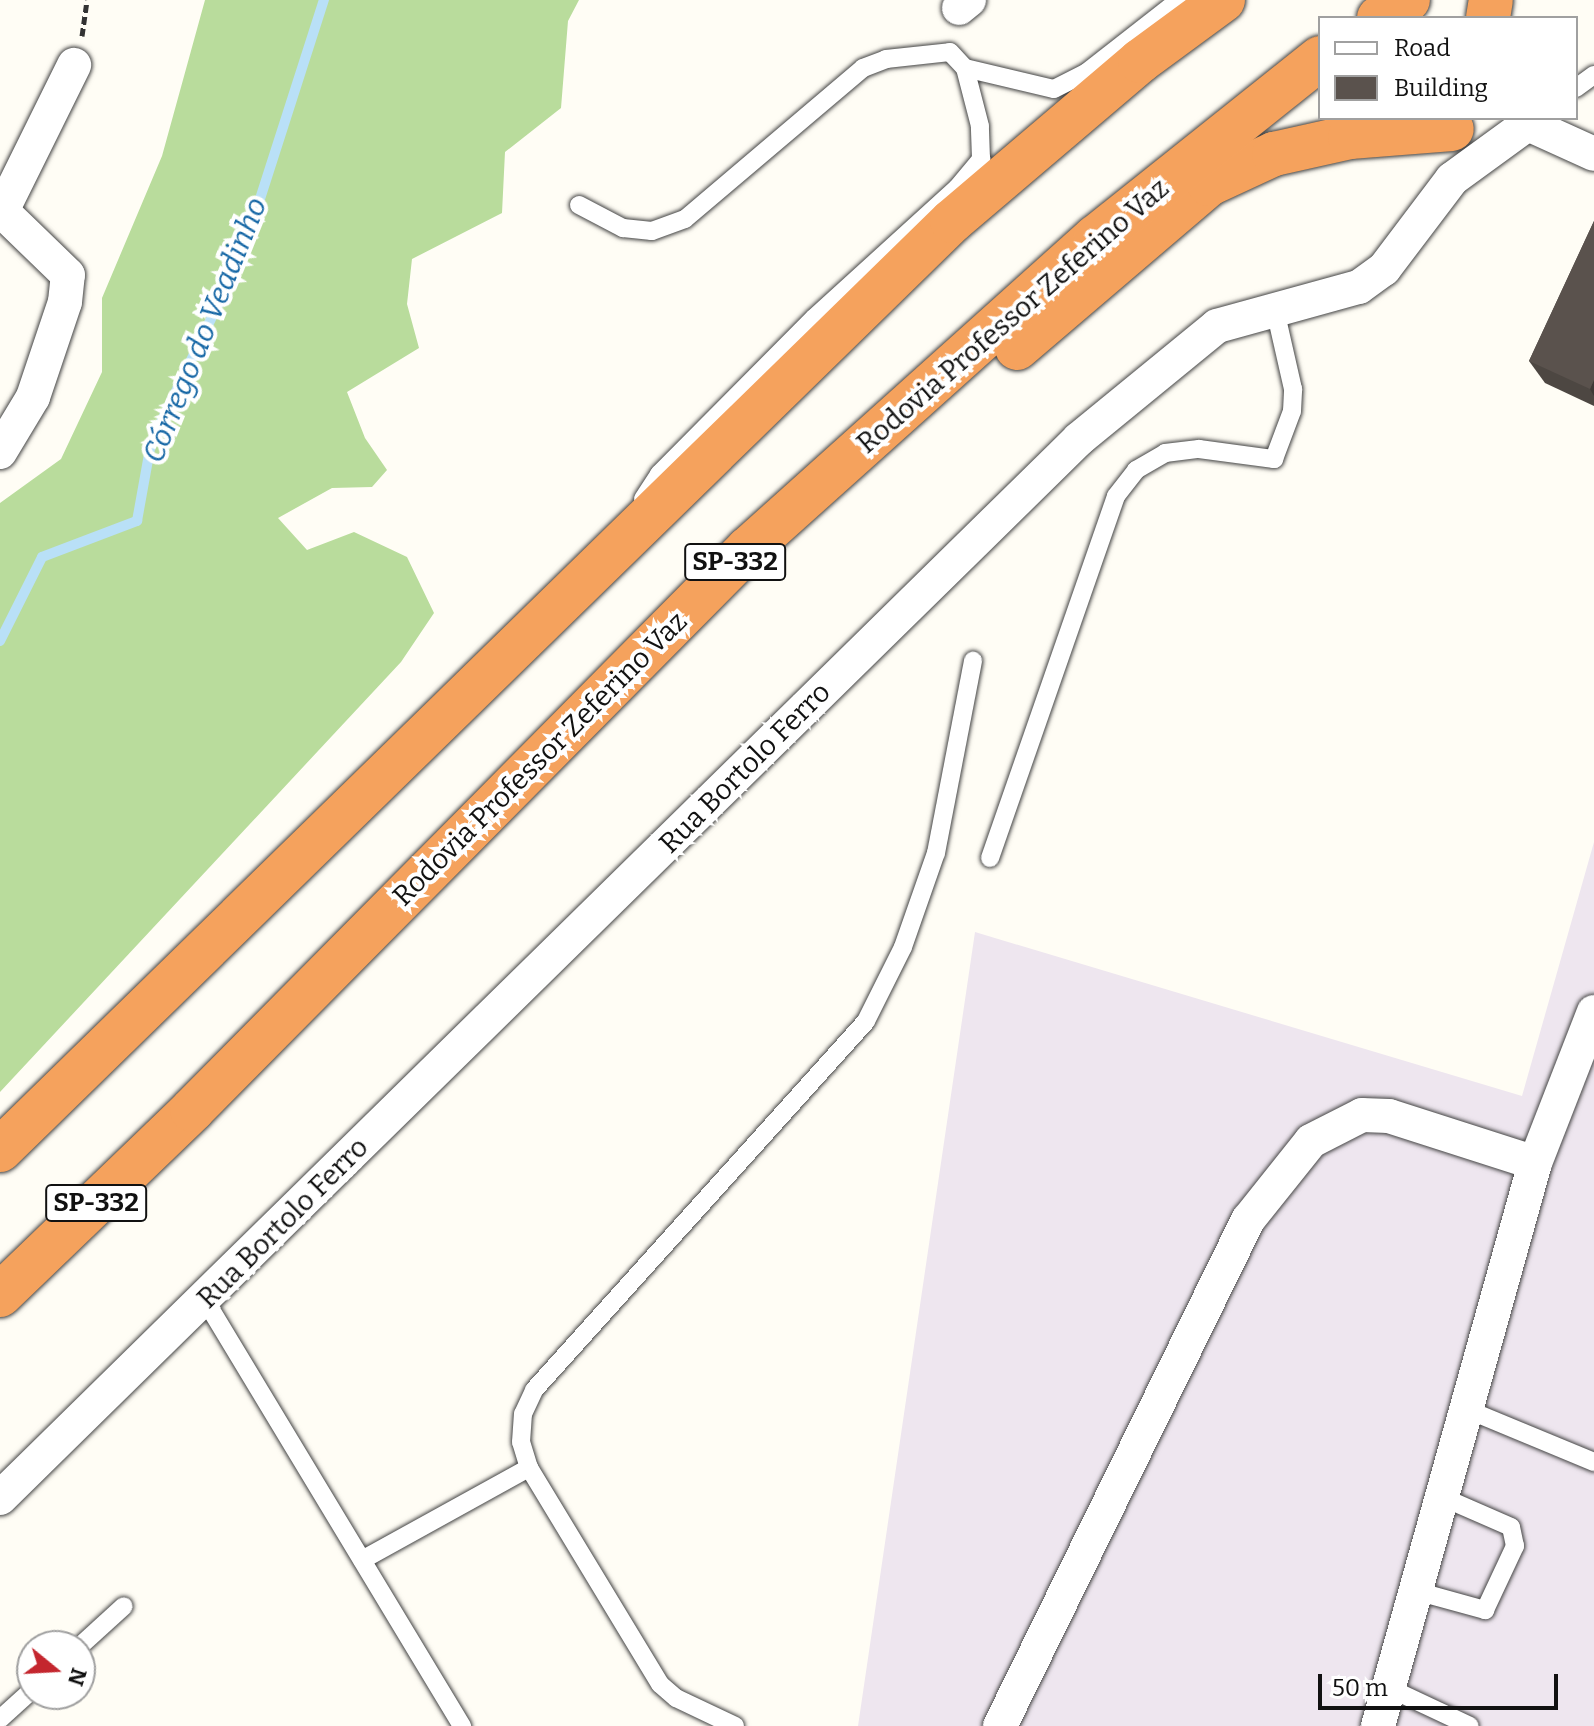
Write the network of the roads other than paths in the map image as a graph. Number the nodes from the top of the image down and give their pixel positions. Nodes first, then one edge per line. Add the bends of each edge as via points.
1 (1179, 0) edge
2 (1223, 0) edge
3 (1408, 0) edge
4 (1382, 16) edge
5 (1318, 60) edge
6 (74, 65) dead end
7 (965, 68) junction
8 (1527, 125) edge
9 (1452, 129) joint
10 (1594, 154) edge
11 (579, 205) dead end
12 (1275, 310) junction
13 (874, 438) junction
14 (0, 452) edge
15 (607, 558) junction
16 (973, 661) dead end
17 (990, 858) dead end
18 (1590, 1033) edge
19 (0, 1150) edge
20 (1535, 1163) junction
21 (0, 1295) edge
22 (205, 1300) junction
23 (1466, 1409) junction
24 (1594, 1462) edge
25 (529, 1468) junction
26 (1442, 1497) junction
27 (0, 1498) edge
28 (362, 1560) junction
29 (1416, 1591) junction
30 (124, 1606) dead end
31 (96, 1631) edge
32 (1389, 1688) junction
33 (16, 1704) edge
34 (0, 1719) edge
35 (462, 1726) edge
36 (735, 1726) edge
37 (1000, 1726) edge
38 (1378, 1726) edge
39 (1470, 1726) edge

1 - 7 lane via 1087,72 1054,89
2 - 15 highway, SP-332 via 1140,61 952,221
3 - 4 highway
5 - 13 highway, Rodovia Professor Zeferino Vaz / SP-332 via 1096,237
6 - 14 street via 2,211 68,275 65,302 33,397
7 - 11 lane via 950,52 886,59 863,68 674,223 652,231 623,228
7 - 15 lane via 980,126 981,159 659,474
8 - 9 street
8 - 10 street
8 - 12 street, Rua Bortolo Ferro via 1452,179 1384,269 1359,287
9 - 13 highway via 1350,137 1274,154 1209,184 960,397
12 - 17 lane via 1293,389 1292,411 1274,459 1199,449 1165,453 1136,470 1116,496
12 - 22 street, Rua Bortolo Ferro via 1200,336 1079,439
13 - 21 highway, Rodovia Professor Zeferino Vaz / SP-332 via 748,549 192,1110
15 - 19 highway, SP-332
16 - 25 lane via 936,853 903,947 866,1021 534,1390 523,1414 521,1442
18 - 20 street
20 - 23 street
20 - 37 street via 1389,1116 1362,1115 1311,1141 1248,1220
22 - 27 street, Rua Bortolo Ferro
22 - 28 lane
23 - 24 lane
23 - 26 street
25 - 28 lane
25 - 36 lane via 660,1684 676,1698
26 - 29 street
26 - 29 lane via 1511,1527 1515,1546 1485,1610
28 - 35 lane
29 - 32 street
30 - 31 lane
32 - 38 street
32 - 39 lane
33 - 34 lane

